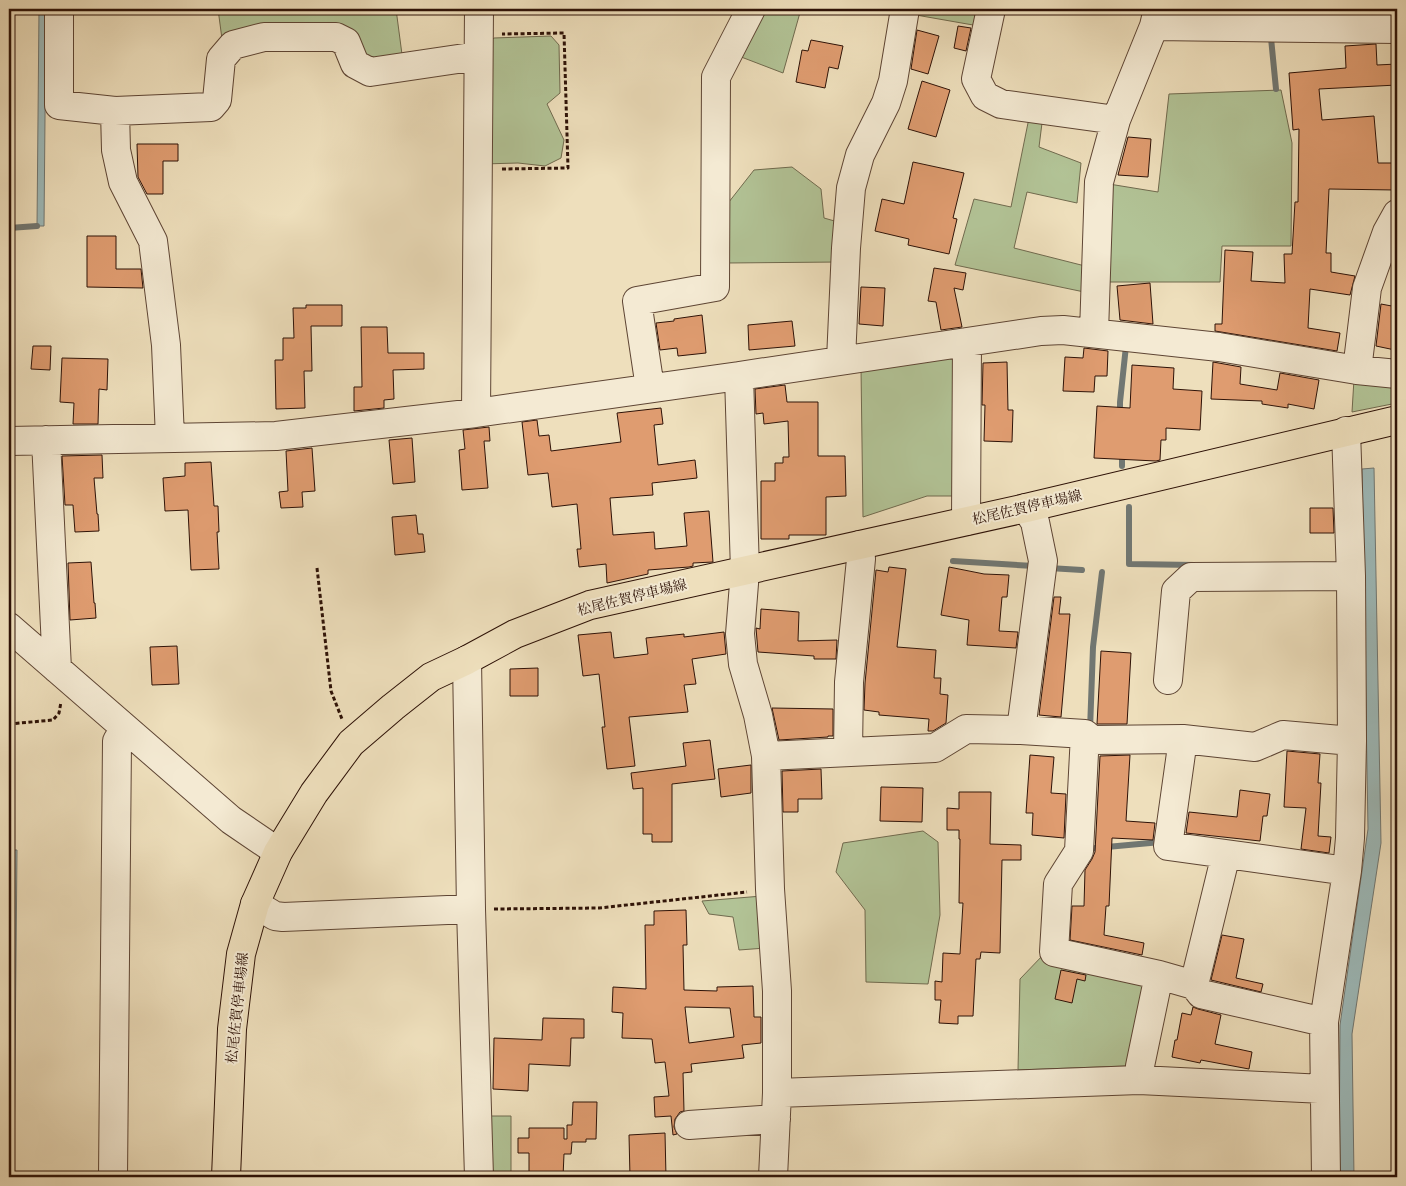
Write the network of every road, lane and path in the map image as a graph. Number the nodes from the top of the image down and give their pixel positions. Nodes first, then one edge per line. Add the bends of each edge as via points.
1 (59, 9) edge
2 (751, 9) edge
3 (905, 9) edge
4 (991, 9) edge
5 (1156, 17) edge
6 (1278, 18) edge
7 (1397, 29) edge
8 (479, 33) edge
9 (115, 111) junction
10 (1116, 120) junction
11 (478, 169) junction
12 (1397, 214) edge
13 (1094, 333) junction
14 (967, 342) junction
15 (842, 360) junction
16 (1357, 370) junction
17 (1397, 374) edge
18 (739, 376) junction
19 (650, 388) junction
20 (476, 413) junction
21 (1397, 420) edge
22 (1346, 431) junction
23 (170, 438) junction
24 (46, 440) junction
25 (9, 441) edge
26 (1026, 508) junction
27 (966, 521) junction
28 (860, 545) junction
29 (317, 568) dead end
30 (745, 571) junction
31 (1351, 576) junction
32 (9, 628) edge
33 (466, 660) junction
34 (57, 670) junction
35 (1168, 680) dead end
36 (9, 724) edge
37 (125, 728) junction
38 (1021, 730) junction
39 (1088, 737) junction
40 (1183, 739) junction
41 (1352, 741) junction
42 (351, 743) junction
43 (848, 752) junction
44 (766, 756) junction
45 (278, 852) junction
46 (1226, 854) junction
47 (1347, 871) junction
48 (770, 890) junction
49 (255, 904) junction
50 (471, 909) junction
51 (1159, 975) junction
52 (1194, 985) junction
53 (1324, 1022) junction
54 (1139, 1080) junction
55 (1324, 1089) junction
56 (776, 1106) junction
57 (689, 1125) dead end
58 (113, 1177) edge
59 (226, 1177) edge
60 (479, 1177) edge
61 (773, 1177) edge
62 (1326, 1177) edge

1 - 9 street via 59,105
2 - 19 street via 716,78 715,287 637,301
3 - 15 street via 893,81 886,103 860,155 851,188
4 - 10 street via 976,79 985,96 1001,104
5 - 6 street
5 - 10 street
6 - 7 street
8 - 9 street via 370,72 354,64 346,42 336,38 264,37 233,45 221,59 217,100 212,107
8 - 11 street
8 - 11 path via 564,32 568,168
9 - 23 street via 116,150 123,182 153,241 166,345
10 - 13 street via 1099,182
11 - 20 street
12 - 16 street via 1387,232 1367,288
13 - 14 street via 1041,330
13 - 16 street via 1219,347
14 - 15 street
14 - 27 street
15 - 18 street
16 - 17 street
18 - 19 street
18 - 30 street
19 - 20 street
20 - 23 street via 276,436
21 - 22 main road, 松尾佐賀停車場線
22 - 26 main road, 松尾佐賀停車場線
22 - 31 street
23 - 24 street
24 - 25 street
24 - 34 street
26 - 27 main road, 松尾佐賀停車場線
26 - 38 street via 1035,522 1043,561
27 - 28 main road, 松尾佐賀停車場線
28 - 30 main road, 松尾佐賀停車場線
28 - 43 street via 849,682
29 - 42 path via 331,691
30 - 33 main road, 松尾佐賀停車場線 via 590,605 515,634
30 - 44 street via 740,634 743,664
31 - 35 street via 1191,577 1176,592
31 - 41 street
32 - 34 street
33 - 42 main road, 松尾佐賀停車場線 via 431,677
33 - 50 street
34 - 36 path via 62,692 59,713 53,720
34 - 37 street
37 - 45 street via 231,820
37 - 58 street via 117,741
38 - 39 street
38 - 43 street via 966,729 935,748
39 - 40 street
39 - 51 street via 1079,850 1058,884 1054,952
40 - 41 street via 1254,747 1283,735
40 - 46 street via 1169,839
41 - 47 street
42 - 45 main road, 松尾佐賀停車場線 via 314,793
43 - 44 street
44 - 48 street
45 - 49 main road, 松尾佐賀停車場線
46 - 47 street
46 - 52 street
47 - 53 street
48 - 50 path via 599,908
48 - 56 street via 777,991
49 - 50 street via 283,917
49 - 59 main road, 松尾佐賀停車場線 via 242,954 232,1029
50 - 60 street
51 - 52 street
51 - 54 street
52 - 53 street via 1201,994
53 - 55 street
54 - 55 street
54 - 56 street
55 - 62 street
56 - 57 street
56 - 61 street

